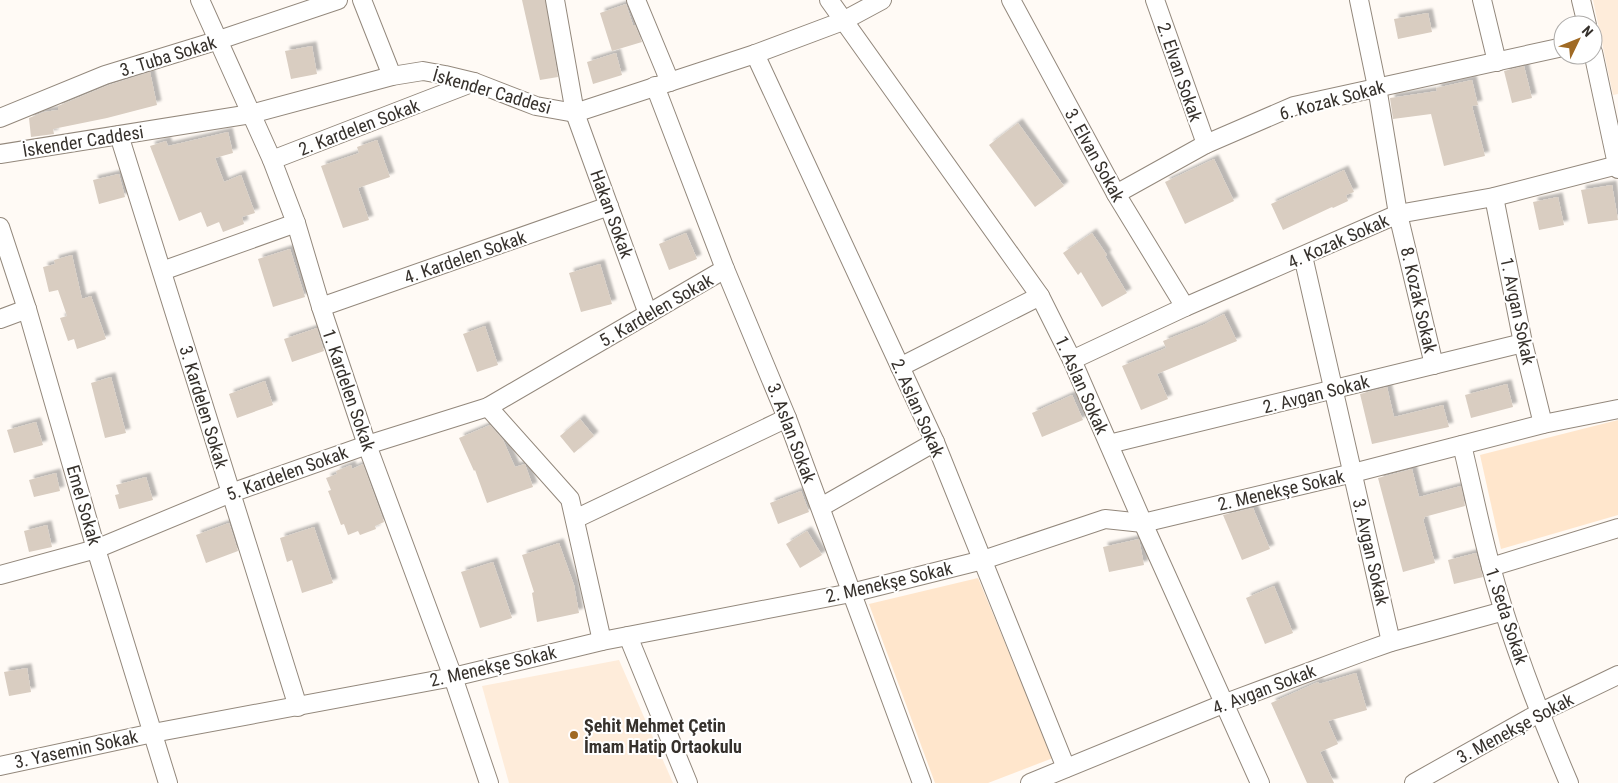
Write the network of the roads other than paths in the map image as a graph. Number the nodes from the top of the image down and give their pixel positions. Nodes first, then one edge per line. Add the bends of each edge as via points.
1 (200, 0) edge
2 (338, 0) edge
3 (362, 0) edge
4 (555, 0) edge
5 (636, 0) edge
6 (829, 0) edge
7 (882, 0) edge
8 (1011, 0) edge
9 (1155, 0) edge
10 (1359, 0) edge
11 (1482, 0) edge
12 (1581, 0) edge
13 (1585, 15) edge
14 (843, 21) junction
15 (220, 40) junction
16 (1553, 49) edge
17 (755, 54) junction
18 (1497, 62) junction
19 (1596, 65) edge
20 (392, 76) junction
21 (474, 82) junction
22 (662, 84) junction
23 (1377, 87) junction
24 (575, 113) junction
25 (251, 114) junction
26 (0, 118) edge
27 (119, 135) junction
28 (1206, 144) junction
29 (0, 154) edge
30 (272, 160) junction
31 (1618, 166) edge
32 (1116, 194) junction
33 (1494, 197) junction
34 (609, 206) junction
35 (1398, 214) junction
36 (296, 223) junction
37 (0, 227) edge
38 (1303, 256) junction
39 (725, 269) junction
40 (162, 271) junction
41 (1040, 296) junction
42 (321, 307) junction
43 (1185, 307) junction
44 (27, 309) junction
45 (648, 314) junction
46 (0, 320) edge
47 (1523, 343) junction
48 (1072, 360) junction
49 (1434, 365) junction
50 (900, 367) junction
51 (1334, 390) junction
52 (488, 406) junction
53 (1618, 408) edge
54 (787, 418) junction
55 (1543, 424) junction
56 (935, 442) junction
57 (366, 444) junction
58 (1108, 444) junction
59 (1462, 445) junction
60 (1352, 473) junction
61 (231, 492) junction
62 (820, 506) junction
63 (575, 519) junction
64 (1143, 523) junction
65 (1618, 528) edge
66 (96, 549) junction
67 (983, 560) junction
68 (1491, 567) junction
69 (0, 575) edge
70 (851, 593) junction
71 (1504, 611) junction
72 (628, 636) junction
73 (602, 641) junction
74 (1391, 642) junction
75 (1618, 675) edge
76 (453, 677) junction
77 (1223, 704) junction
78 (298, 707) junction
79 (1539, 713) junction
80 (153, 733) junction
81 (0, 766) edge
82 (1066, 768) junction
83 (168, 783) edge
84 (489, 783) edge
85 (688, 783) edge
86 (922, 783) edge
87 (1030, 783) edge
88 (1260, 783) edge
89 (1414, 783) edge
90 (1568, 783) edge

1 - 15 street, 1. Kardelen Sokak
2 - 15 street, 3. Tuba Sokak
3 - 20 street
4 - 24 street, Hakan Sokak
5 - 22 street, 3. Aslan Sokak
6 - 14 street, 1. Aslan Sokak
7 - 14 street, İskender Caddesi
8 - 32 street, 3. Elvan Sokak
9 - 28 street, 2. Elvan Sokak
10 - 23 street, 8. Kozak Sokak
11 - 18 street
12 - 13 street
14 - 17 street, İskender Caddesi
14 - 41 street, 1. Aslan Sokak
15 - 25 street, 1. Kardelen Sokak
15 - 26 street, 3. Tuba Sokak via 105,75
16 - 18 street, 6. Kozak Sokak
17 - 22 street, İskender Caddesi
17 - 50 street, 2. Aslan Sokak
18 - 23 street, 6. Kozak Sokak
19 - 31 street
20 - 21 street, İskender Caddesi via 423,71
20 - 25 street, İskender Caddesi
21 - 24 street, İskender Caddesi via 536,106
21 - 30 street, 2. Kardelen Sokak
22 - 24 street, İskender Caddesi
22 - 39 street, 3. Aslan Sokak
23 - 28 street, 6. Kozak Sokak via 1294,106
23 - 35 street, 8. Kozak Sokak
24 - 34 street, Hakan Sokak
25 - 27 street, İskender Caddesi
25 - 30 street, 1. Kardelen Sokak
27 - 29 street, İskender Caddesi
27 - 40 street, 3. Kardelen Sokak
28 - 32 street, 6. Kozak Sokak
30 - 36 street, 1. Kardelen Sokak
31 - 33 street, 4. Kozak Sokak
32 - 43 street, 3. Elvan Sokak
33 - 35 street, 4. Kozak Sokak
33 - 47 street, 1. Avgan Sokak
34 - 42 street, 4. Kardelen Sokak
34 - 45 street, Hakan Sokak
35 - 38 street, 4. Kozak Sokak
35 - 49 street, 8. Kozak Sokak
36 - 40 street
36 - 42 street, 1. Kardelen Sokak
37 - 44 street, Emel Sokak
38 - 43 street, 4. Kozak Sokak
38 - 51 street, 3. Avgan Sokak
39 - 45 street, 5. Kardelen Sokak
39 - 54 street, 3. Aslan Sokak
40 - 61 street, 3. Kardelen Sokak
41 - 48 street, 1. Aslan Sokak
41 - 50 street
42 - 57 street, 1. Kardelen Sokak
43 - 48 street, 4. Kozak Sokak
44 - 46 street
44 - 66 street, Emel Sokak
45 - 52 street, 5. Kardelen Sokak
47 - 49 street, 2. Avgan Sokak
47 - 55 street, 1. Avgan Sokak
48 - 58 street, 1. Aslan Sokak
49 - 51 street, 2. Avgan Sokak
50 - 56 street, 2. Aslan Sokak
51 - 58 street, 2. Avgan Sokak
51 - 60 street, 3. Avgan Sokak
52 - 57 street, 5. Kardelen Sokak
52 - 63 street via 570,499
53 - 55 street, 2. Menekşe Sokak
54 - 62 street, 3. Aslan Sokak
54 - 63 street
55 - 59 street, 2. Menekşe Sokak
56 - 62 street
56 - 67 street, 2. Aslan Sokak
57 - 61 street, 5. Kardelen Sokak
57 - 76 street, 1. Kardelen Sokak
58 - 64 street, 1. Aslan Sokak
59 - 60 street, 2. Menekşe Sokak
59 - 68 street, 1. Seda Sokak
60 - 64 street, 2. Menekşe Sokak
60 - 74 street, 3. Avgan Sokak
61 - 66 street, 5. Kardelen Sokak
61 - 78 street, 3. Kardelen Sokak
62 - 70 street, 3. Aslan Sokak
63 - 73 street
64 - 67 street, 2. Menekşe Sokak via 1105,519
64 - 77 street, 1. Aslan Sokak
65 - 68 street
66 - 69 street, 5. Kardelen Sokak
66 - 80 street, Emel Sokak
67 - 70 street, 2. Menekşe Sokak
67 - 82 street, 2. Aslan Sokak
68 - 71 street, 1. Seda Sokak
70 - 72 street, 2. Menekşe Sokak
70 - 86 street, 3. Aslan Sokak
71 - 74 street, 4. Avgan Sokak
71 - 79 street, 1. Seda Sokak
72 - 73 street, 2. Menekşe Sokak
72 - 85 street
73 - 76 street, 2. Menekşe Sokak
74 - 77 street, 4. Avgan Sokak
75 - 79 street, 3. Menekşe Sokak
76 - 78 street, 2. Menekşe Sokak
76 - 84 street, 1. Kardelen Sokak
77 - 82 street, 4. Avgan Sokak
77 - 88 street, 1. Aslan Sokak
78 - 80 street, 2. Menekşe Sokak
79 - 89 street, 3. Menekşe Sokak
79 - 90 street, 1. Seda Sokak
80 - 81 street, 3. Yasemin Sokak
80 - 83 street, Emel Sokak
82 - 87 street, 4. Avgan Sokak

